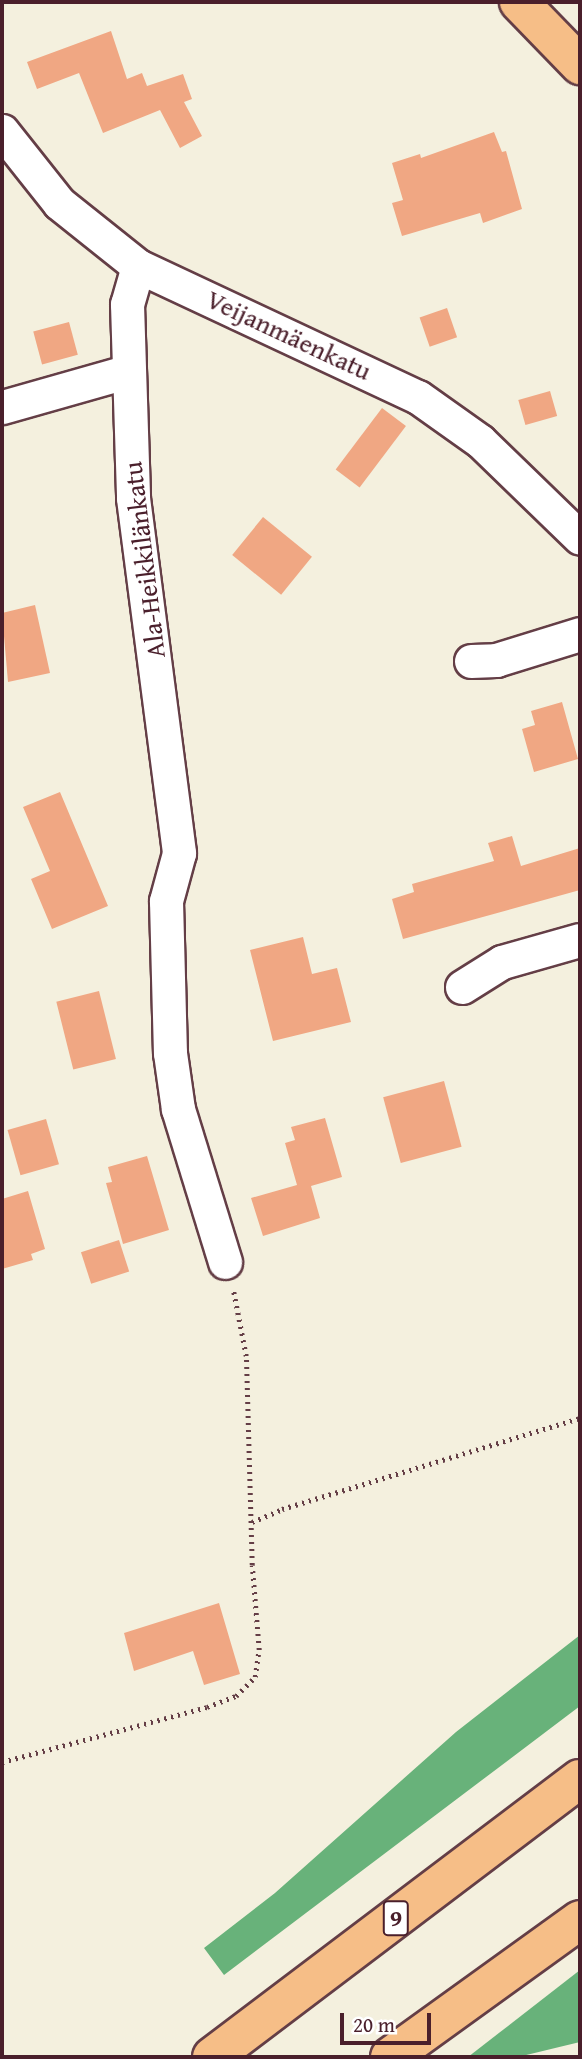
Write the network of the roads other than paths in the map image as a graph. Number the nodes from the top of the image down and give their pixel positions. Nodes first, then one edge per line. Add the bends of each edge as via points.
1 (519, 2) edge
2 (580, 65) edge
3 (2, 131) edge
4 (138, 266) junction
5 (126, 372) junction
6 (2, 407) edge
7 (580, 538) edge
8 (580, 634) edge
9 (471, 661) dead end
10 (580, 940) edge
11 (462, 987) dead end
12 (225, 1262) road end
13 (580, 1779) edge
14 (580, 1920) edge
15 (212, 2057) edge
16 (390, 2057) edge

1 - 2 main road
3 - 4 street, Veijanmäenkatu via 59,203
4 - 5 street, Ala-Heikkilänkatu via 127,304
4 - 7 street, Veijanmäenkatu via 418,397 480,441
5 - 6 street
5 - 12 street, Ala-Heikkilänkatu via 133,498 179,853 166,901 173,1084
8 - 9 street via 496,660
10 - 11 street via 502,962
13 - 15 main road, 9
14 - 16 main road

